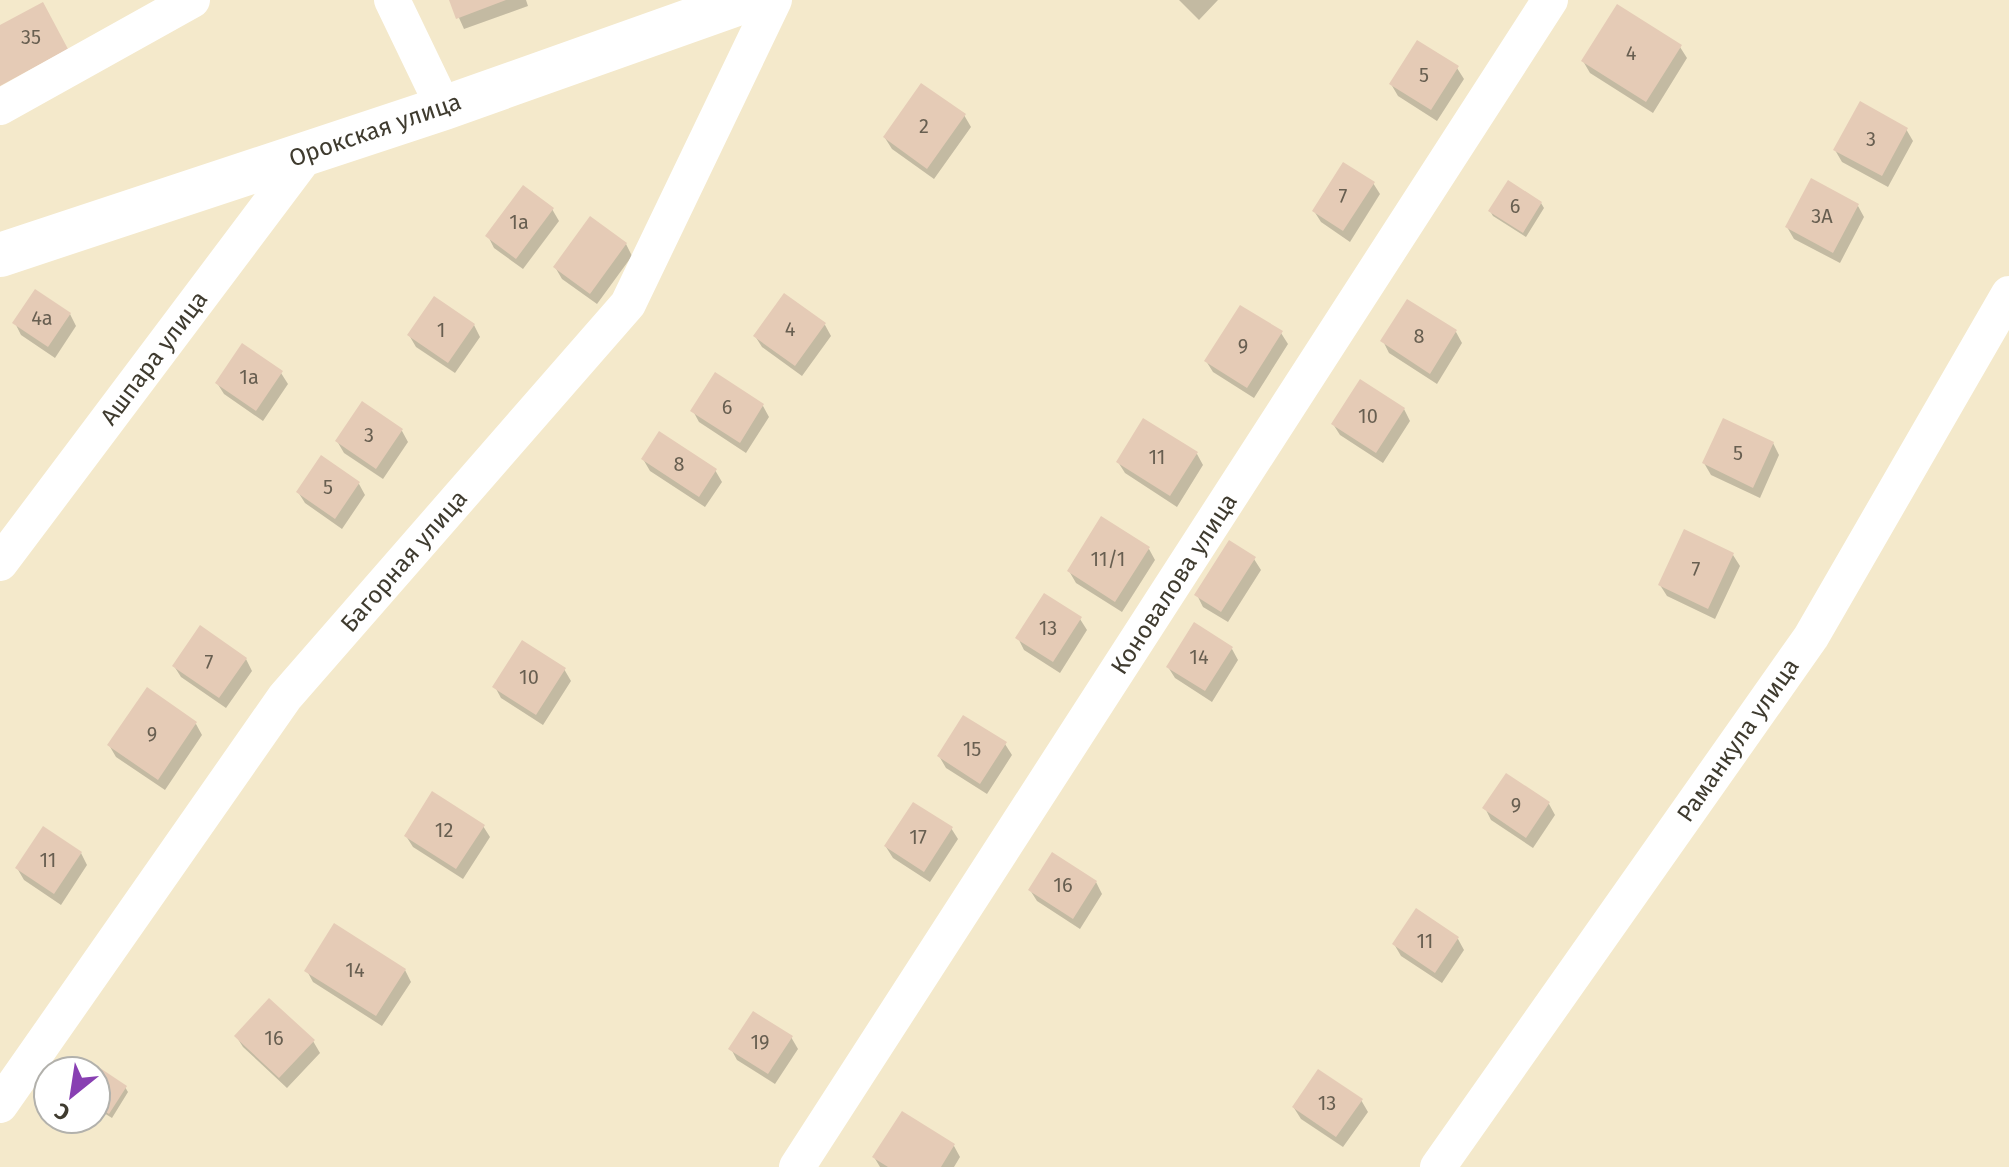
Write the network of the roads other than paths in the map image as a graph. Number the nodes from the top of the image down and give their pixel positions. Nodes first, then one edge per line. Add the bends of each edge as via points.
1 (192, 0) edge
2 (392, 0) edge
3 (748, 0) edge
4 (774, 0) edge
5 (1550, 0) edge
6 (0, 107) edge
7 (444, 108) junction
8 (308, 153) junction
9 (0, 255) edge
10 (2009, 294) edge
11 (0, 563) edge
12 (0, 1105) edge
13 (797, 1167) edge
14 (1438, 1167) edge

1 - 6 street
2 - 7 street
3 - 7 street, Орокская улица
4 - 12 street, Багорная улица via 628,304 285,697
5 - 13 street, Коновалова улица
7 - 8 street, Орокская улица
8 - 9 street, Орокская улица
8 - 11 street, Ашпара улица
10 - 14 street, Раманкула улица via 1811,637

